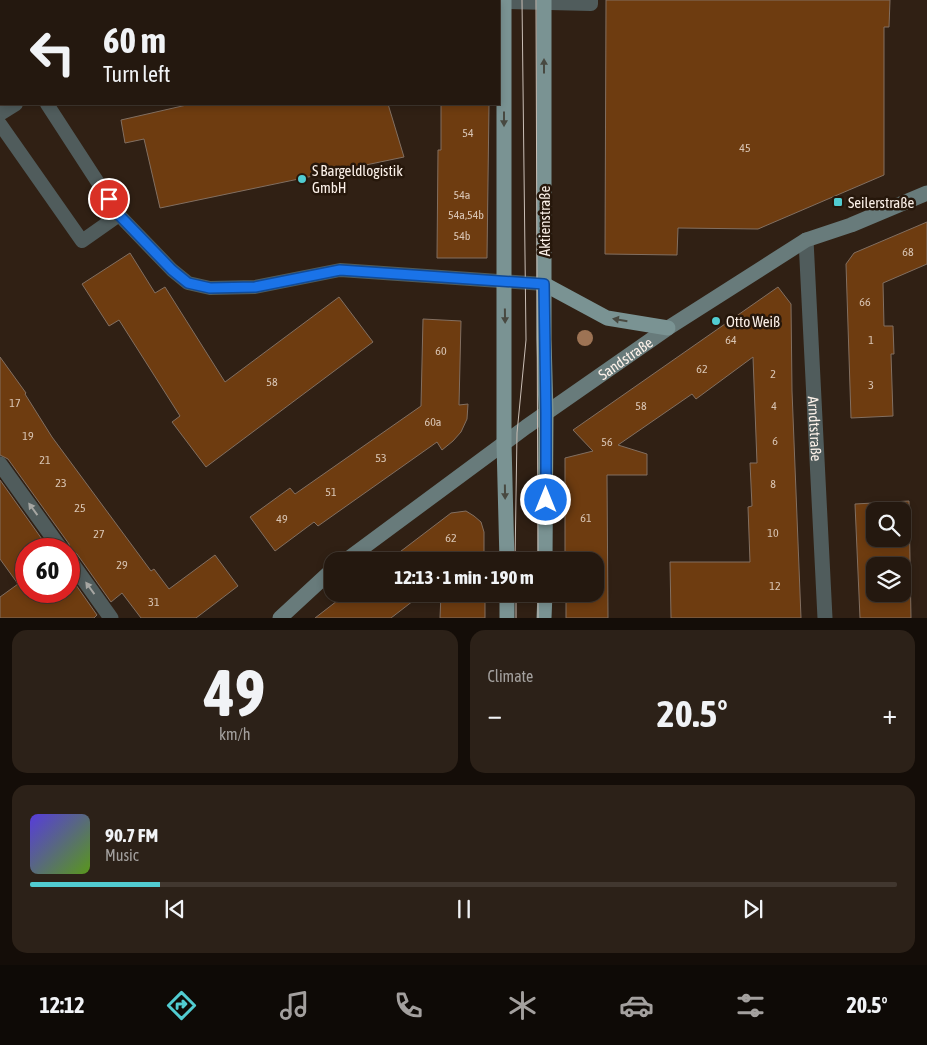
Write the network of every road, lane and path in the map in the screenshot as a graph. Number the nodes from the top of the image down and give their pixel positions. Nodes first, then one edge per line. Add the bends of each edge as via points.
1 (591, 0) edge
2 (504, 1) edge
3 (544, 1) edge
4 (14, 105) edge
5 (48, 105) edge
6 (0, 114) edge
7 (0, 124) edge
8 (927, 193) edge
9 (119, 215) junction
10 (806, 240) junction
11 (504, 282) junction
12 (544, 284) junction
13 (668, 328) junction
14 (546, 413) junction
15 (504, 443) junction
16 (0, 464) edge
17 (54, 538) edge
18 (357, 552) edge
19 (506, 552) edge
20 (545, 552) edge
21 (80, 574) edge
22 (324, 577) edge
23 (507, 602) edge
24 (544, 602) edge
25 (111, 618) edge
26 (280, 618) edge
27 (507, 618) edge
28 (544, 618) edge
29 (825, 618) edge

1 - 3 lane via 591,4
2 - 3 lane
2 -> 11 main road
12 -> 3 main road, Aktienstraße
4 - 6 lane
5 - 9 lane
7 - 9 lane via 82,241
8 - 10 street, Sandstraße
9 - 11 lane via 188,283 210,288 255,287 340,270
10 - 13 street, Sandstraße
10 - 29 street, Arndtstraße
11 - 12 lane
11 -> 15 main road
13 -> 12 main road via 607,318
12 - 14 main road, Aktienstraße
13 - 14 street, Sandstraße
14 - 15 street, Sandstraße
14 - 20 main road, Aktienstraße
15 - 18 street, Sandstraße
15 -> 19 main road
17 -> 16 street
25 -> 21 street
22 - 26 street
23 - 27 main road
24 - 28 main road

